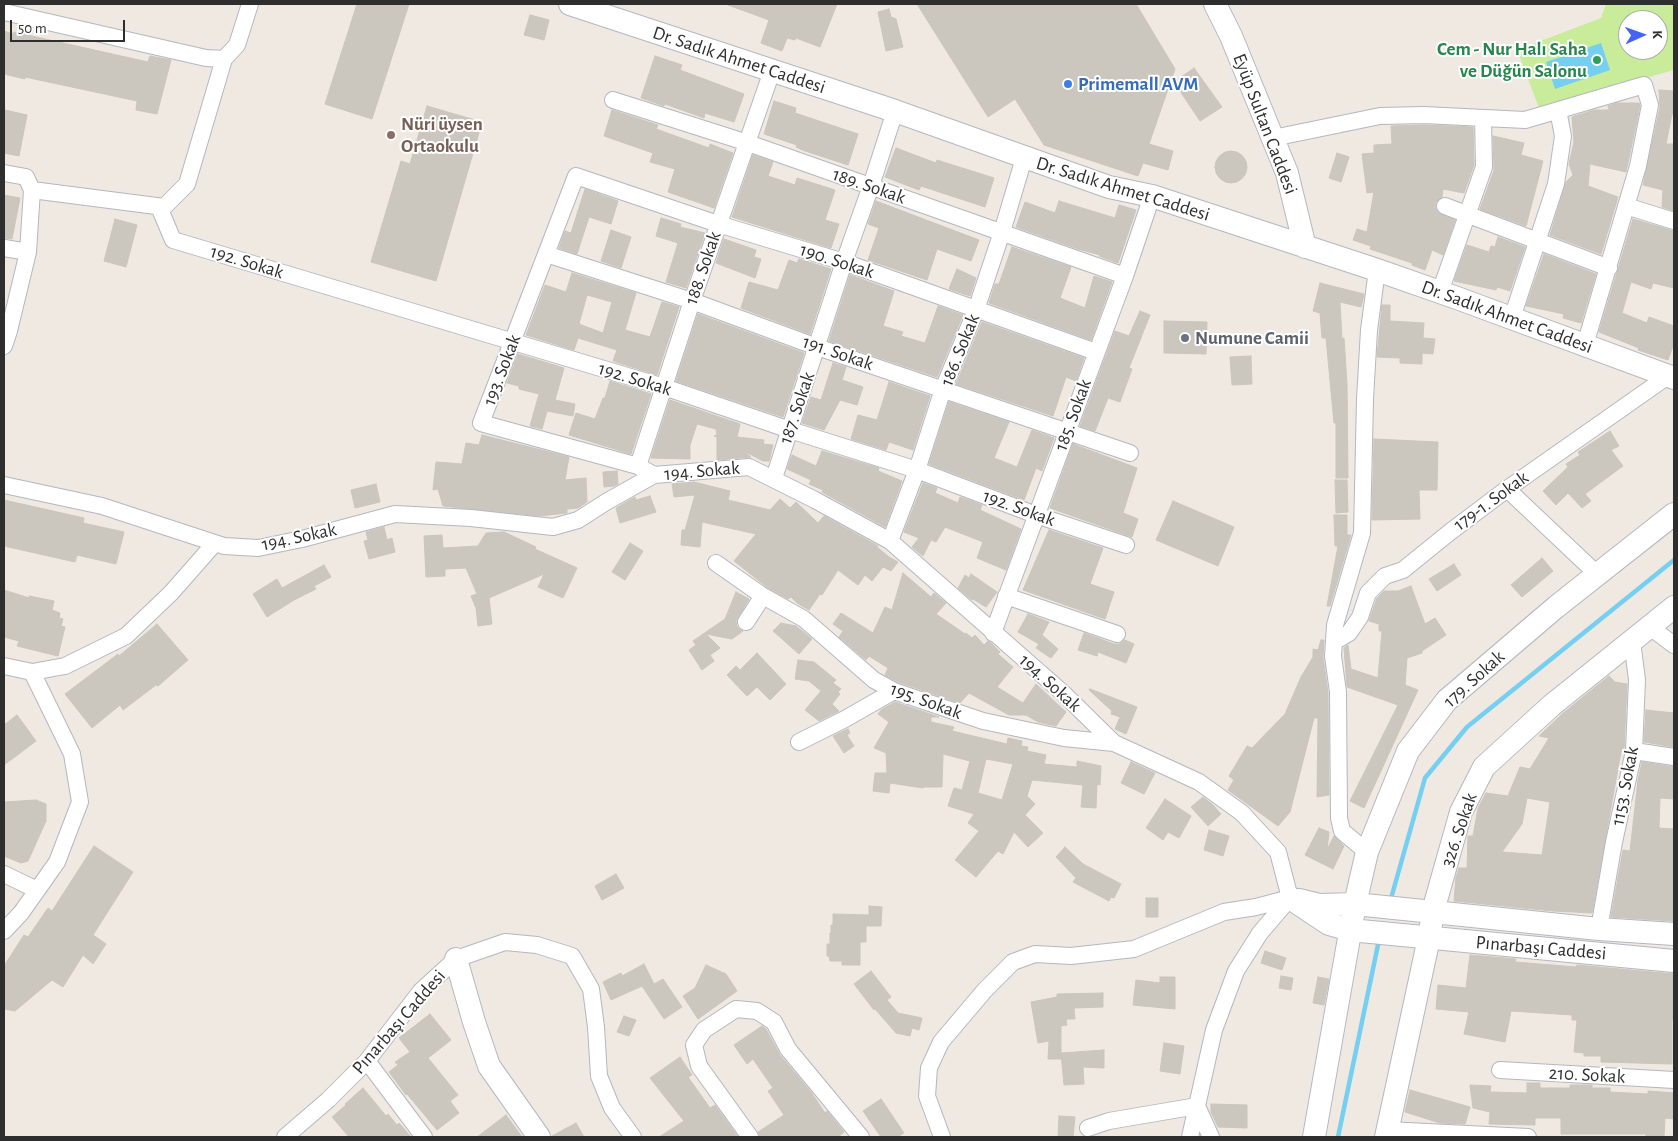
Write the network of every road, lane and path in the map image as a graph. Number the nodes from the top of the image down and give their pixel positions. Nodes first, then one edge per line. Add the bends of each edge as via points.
1 (250, 4) edge
2 (570, 4) edge
3 (1215, 4) edge
4 (4, 12) edge
5 (224, 59) junction
6 (772, 71) junction
7 (613, 100) dead end
8 (1558, 110) junction
9 (895, 111) junction
10 (1483, 118) junction
11 (1273, 138) junction
12 (748, 143) junction
13 (1024, 158) junction
14 (4, 173) edge
15 (576, 176) joint
16 (871, 186) junction
17 (32, 190) junction
18 (1152, 196) junction
19 (159, 206) junction
20 (1444, 206) dead end
21 (1626, 206) junction
22 (1468, 215) junction
23 (1674, 221) edge
24 (718, 224) junction
25 (1002, 232) junction
26 (1538, 241) junction
27 (1305, 247) junction
28 (4, 248) edge
29 (28, 252) junction
30 (546, 254) junction
31 (844, 262) junction
32 (1608, 268) junction
33 (1377, 270) junction
34 (1124, 276) junction
35 (1440, 292) junction
36 (692, 301) junction
37 (976, 310) junction
38 (1512, 318) junction
39 (513, 341) junction
40 (1585, 345) junction
41 (4, 346) edge
42 (817, 347) junction
43 (1096, 352) junction
44 (1671, 377) edge
45 (664, 387) junction
46 (943, 389) junction
47 (790, 430) junction
48 (1067, 430) junction
49 (1130, 453) dead end
50 (638, 466) junction
51 (917, 470) junction
52 (654, 475) junction
53 (774, 478) junction
54 (4, 485) edge
55 (1507, 489) junction
56 (1674, 514) edge
57 (1036, 515) junction
58 (890, 541) junction
59 (216, 543) junction
60 (1126, 545) dead end
61 (716, 563) dead end
62 (1598, 575) junction
63 (763, 596) junction
64 (1006, 596) junction
65 (1674, 607) edge
66 (746, 622) dead end
67 (1650, 627) junction
68 (993, 633) junction
69 (1117, 634) dead end
70 (1632, 641) junction
71 (1334, 642) junction
72 (1674, 645) edge
73 (4, 666) edge
74 (32, 672) junction
75 (894, 691) junction
76 (799, 742) dead end
77 (1114, 743) junction
78 (1634, 751) junction
79 (1674, 757) edge
80 (1367, 852) junction
81 (4, 874) edge
82 (37, 890) junction
83 (1290, 898) junction
84 (1355, 904) junction
85 (1433, 911) junction
86 (1599, 929) junction
87 (4, 930) edge
88 (1350, 930) junction
89 (1674, 934) edge
90 (1418, 937) junction
91 (456, 959) junction
92 (1674, 961) edge
93 (367, 1061) junction
94 (1500, 1070) dead end
95 (1674, 1080) edge
96 (1197, 1106) junction
97 (1088, 1128) dead end
98 (1386, 1133) edge
99 (284, 1137) edge
100 (424, 1137) edge
101 (539, 1137) edge
102 (633, 1137) edge
103 (750, 1137) edge
104 (861, 1137) edge
105 (942, 1137) edge
106 (1190, 1137) edge
107 (1211, 1137) edge
108 (1314, 1137) edge
109 (1528, 1137) edge

1 - 5 street via 237,45
2 - 6 street, Dr. Sadık Ahmet Caddesi
3 - 11 street, Eyüp Sultan Caddesi via 1232,36
4 - 5 street via 206,58
5 - 19 street via 187,184 164,207
6 - 9 street, Dr. Sadık Ahmet Caddesi
6 - 12 street, 188. Sokak
7 - 12 street, 189. Sokak
8 - 10 street via 1525,120
8 - 21 street via 1644,85 1650,105
8 - 26 street via 1563,136 1556,184
9 - 13 street, Dr. Sadık Ahmet Caddesi
9 - 16 street, 187. Sokak
10 - 11 street via 1424,114 1380,116
10 - 22 street via 1484,168
11 - 27 street, Eyüp Sultan Caddesi via 1287,173
12 - 16 street, 189. Sokak
12 - 24 street, 188. Sokak
13 - 18 street, Dr. Sadık Ahmet Caddesi via 1109,187
13 - 25 street, 186. Sokak
14 - 17 street via 26,176
15 - 24 street, 190. Sokak
15 - 30 street, 193. Sokak
16 - 25 street, 189. Sokak
16 - 31 street, 187. Sokak
17 - 19 street
17 - 29 street
18 - 27 street, Dr. Sadık Ahmet Caddesi
18 - 34 street, 185. Sokak
19 - 39 street, 192. Sokak via 173,240
20 - 22 street
21 - 23 street
21 - 32 street
22 - 26 street
22 - 35 street
24 - 31 street, 190. Sokak
24 - 36 street, 188. Sokak
25 - 34 street, 189. Sokak
25 - 37 street, 186. Sokak
26 - 32 street
26 - 38 street
27 - 33 street, Dr. Sadık Ahmet Caddesi
28 - 29 street
29 - 41 street
30 - 36 street, 191. Sokak
30 - 39 street, 193. Sokak
31 - 37 street, 190. Sokak
31 - 42 street, 187. Sokak
32 - 40 street
33 - 35 street, Dr. Sadık Ahmet Caddesi
33 - 71 street via 1364,398 1362,533 1335,625
34 - 43 street, 185. Sokak
35 - 38 street, Dr. Sadık Ahmet Caddesi
36 - 42 street, 191. Sokak
36 - 45 street, 188. Sokak
37 - 43 street, 190. Sokak
37 - 46 street, 186. Sokak
38 - 40 street, Dr. Sadık Ahmet Caddesi
39 - 45 street, 192. Sokak
39 - 50 street, 193. Sokak via 481,423
40 - 44 street, Dr. Sadık Ahmet Caddesi
42 - 46 street, 191. Sokak
42 - 47 street, 187. Sokak
43 - 48 street, 185. Sokak
44 - 55 street, 179-1. Sokak
45 - 47 street, 192. Sokak
45 - 50 street, 188. Sokak
46 - 48 street, 191. Sokak
46 - 51 street, 186. Sokak
47 - 51 street, 192. Sokak
47 - 53 street, 187. Sokak
48 - 49 street, 191. Sokak
48 - 57 street, 185. Sokak
50 - 52 street, 193. Sokak
51 - 57 street, 192. Sokak
51 - 58 street, 186. Sokak
52 - 53 street, 194. Sokak via 750,467
52 - 59 street, 194. Sokak via 578,520 553,527 395,514 258,548
53 - 58 street, 194. Sokak
54 - 59 street, 194. Sokak via 102,506
55 - 62 street
55 - 71 street, 179-1. Sokak via 1402,570 1385,576 1368,593 1360,617 1349,633
56 - 62 street, 179. Sokak
57 - 60 street, 192. Sokak
57 - 64 street, 185. Sokak
58 - 68 street, 194. Sokak
59 - 74 street via 126,636 65,666
61 - 63 street, 195. Sokak
62 - 80 street, 179. Sokak via 1556,606 1447,700 1408,751
63 - 66 street
63 - 75 street, 195. Sokak via 804,619 874,680
64 - 68 street, 185. Sokak
64 - 69 street
65 - 67 street, 326. Sokak
67 - 70 street, 326. Sokak
67 - 72 street
68 - 77 street, 194. Sokak via 1063,693
70 - 78 street, 1153. Sokak via 1637,680
70 - 85 street, 326. Sokak via 1552,705 1484,768 1461,812
71 - 80 street via 1338,692 1339,818 1342,831
73 - 74 street
74 - 82 street via 72,754 80,802 56,862
75 - 76 street
75 - 77 street, 195. Sokak via 983,721 1036,733
77 - 83 street, 194. Sokak via 1199,782 1242,813 1278,852
78 - 79 street
78 - 86 street, 1153. Sokak
80 - 84 street, 179. Sokak
81 - 82 street
82 - 87 street via 22,913
83 - 84 street, Pınarbaşı Caddesi via 1319,905
83 - 88 street, Pınarbaşı Caddesi via 1329,924
83 - 96 street via 1260,933 1236,971 1214,1030
83 - 105 street via 1224,912 1134,949 1071,956 1035,954 1013,962 941,1042 929,1068 927,1096
84 - 85 street, Pınarbaşı Caddesi
84 - 88 street
85 - 86 street, Pınarbaşı Caddesi
85 - 90 street, 326. Sokak
86 - 89 street, Pınarbaşı Caddesi
88 - 90 street, Pınarbaşı Caddesi
88 - 108 street
90 - 92 street, Pınarbaşı Caddesi
90 - 98 street, 326. Sokak
91 - 93 street, Pınarbaşı Caddesi via 421,991
91 - 101 street via 489,1066
91 - 102 street, Pınarbaşı Caddesi via 505,942 537,946 572,956 591,988 599,1076 612,1108
93 - 99 street, Pınarbaşı Caddesi
93 - 100 street
94 - 95 street, 210. Sokak
96 - 97 street via 1109,1121
96 - 106 street
96 - 107 street
98 - 109 street
103 - 104 street via 698,1066 694,1044 704,1030 736,1010 758,1011 774,1022 788,1049

